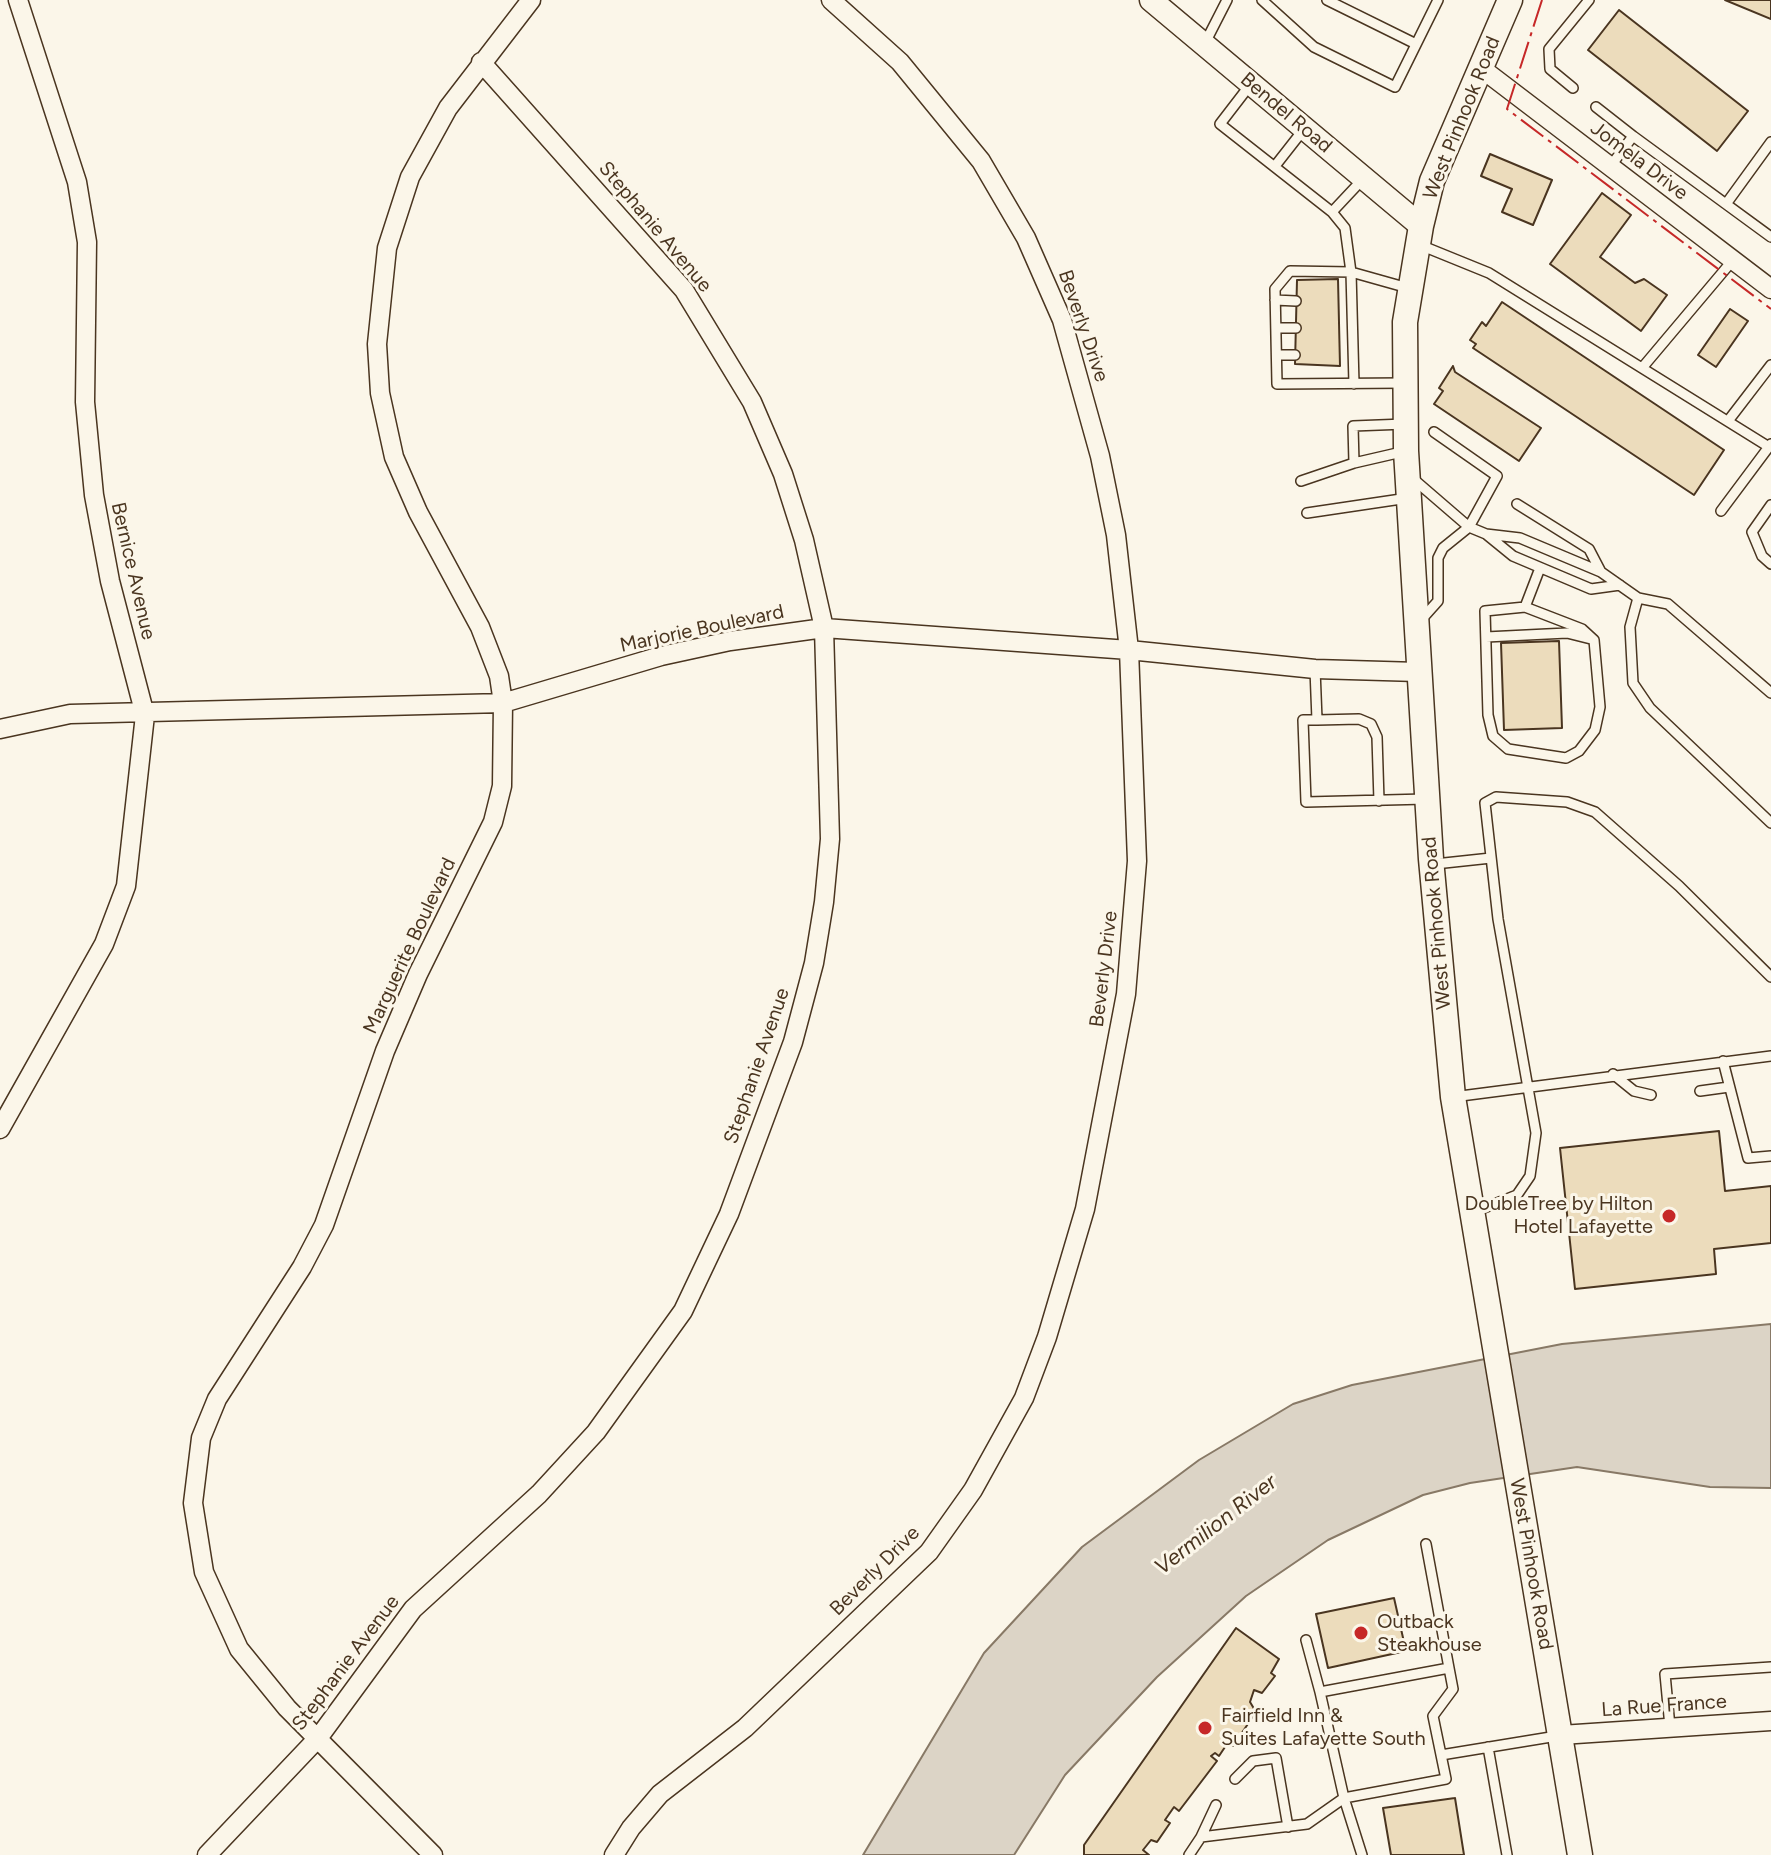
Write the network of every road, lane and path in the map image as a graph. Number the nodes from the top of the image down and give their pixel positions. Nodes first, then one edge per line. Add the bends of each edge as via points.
1 (18, 0) edge
2 (531, 0) edge
3 (831, 0) edge
4 (1151, 0) edge
5 (1227, 0) edge
6 (1262, 0) edge
7 (1327, 0) edge
8 (1438, 0) edge
9 (1509, 0) edge
10 (1589, 0) edge
11 (1416, 44) junction
12 (1204, 46) junction
13 (481, 62) junction
14 (1481, 68) junction
15 (1251, 84) junction
16 (1573, 88) dead end
17 (1596, 107) dead end
18 (1304, 129) junction
19 (1633, 136) junction
20 (1771, 142) edge
21 (1275, 166) junction
22 (1610, 167) junction
23 (1364, 178) junction
24 (1726, 204) junction
25 (1332, 212) junction
26 (1419, 234) junction
27 (1771, 237) edge
28 (1733, 260) junction
29 (1351, 272) junction
30 (1408, 288) junction
31 (1771, 289) edge
32 (1275, 300) junction
33 (1296, 301) dead end
34 (1339, 301) dead end
35 (1352, 302) junction
36 (1276, 328) junction
37 (1296, 328) dead end
38 (1339, 329) dead end
39 (1353, 329) junction
40 (1277, 355) junction
41 (1295, 355) dead end
42 (1340, 355) dead end
43 (1353, 355) junction
44 (1771, 365) edge
45 (1642, 368) junction
46 (1404, 383) junction
47 (1354, 384) junction
48 (1728, 421) junction
49 (1405, 424) junction
50 (1434, 432) dead end
51 (1770, 446) edge
52 (1354, 463) junction
53 (1407, 474) junction
54 (1301, 481) dead end
55 (1517, 504) dead end
56 (1771, 505) edge
57 (1721, 511) dead end
58 (1307, 513) dead end
59 (1469, 527) junction
60 (1486, 534) junction
61 (1771, 564) edge
62 (1540, 568) junction
63 (1601, 572) junction
64 (1620, 585) junction
65 (1638, 598) junction
66 (1525, 607) junction
67 (1417, 625) junction
68 (824, 628) junction
69 (1486, 637) junction
70 (1594, 640) junction
71 (1129, 650) junction
72 (1315, 669) junction
73 (1418, 672) junction
74 (1771, 693) edge
75 (503, 703) junction
76 (145, 715) junction
77 (1317, 720) junction
78 (0, 729) edge
79 (1426, 799) junction
80 (1379, 801) junction
81 (1771, 823) edge
82 (1491, 858) junction
83 (1431, 865) junction
84 (1771, 977) edge
85 (1771, 1056) edge
86 (1723, 1061) junction
87 (1613, 1074) junction
88 (1530, 1087) junction
89 (1729, 1087) junction
90 (1700, 1091) dead end
91 (1651, 1095) dead end
92 (1453, 1097) junction
93 (0, 1129) edge
94 (1771, 1156) edge
95 (1473, 1212) junction
96 (1426, 1544) dead end
97 (1306, 1640) dead end
98 (1771, 1667) edge
99 (1449, 1668) junction
100 (1320, 1692) junction
101 (1771, 1721) edge
102 (1670, 1727) junction
103 (1561, 1735) junction
104 (319, 1737) junction
105 (1488, 1747) junction
106 (1441, 1755) junction
107 (1235, 1779) dead end
108 (1344, 1798) junction
109 (1216, 1805) dead end
110 (1288, 1827) junction
111 (1201, 1837) junction
112 (207, 1855) edge
113 (433, 1855) edge
114 (614, 1855) edge
115 (1189, 1855) edge
116 (1362, 1855) edge
117 (1507, 1855) edge
118 (1580, 1855) edge

1 - 76 street, Bernice Avenue via 77,182 87,242 85,402 94,495
2 - 13 street, Marguerite Boulevard
3 - 71 street, Beverly Drive via 900,62 947,116 981,161 1044,276 1062,320 1100,456 1116,535
4 - 12 street, Bendel Road
5 - 12 lane
6 - 11 lane via 1314,47 1395,87
7 - 11 lane
8 - 11 lane
9 - 14 main road, West Pinhook Road
10 - 16 lane via 1549,49 1550,69
12 - 15 street, Bendel Road
13 - 68 street, Stephanie Avenue via 644,242 717,340 752,402 783,474
13 - 75 street, Marguerite Boulevard via 440,122 393,223 382,281 377,365 394,457 480,627
14 - 22 street, Jomela Drive
14 - 26 main road, West Pinhook Road via 1432,181
15 - 18 street, Bendel Road
15 - 21 lane via 1220,124
17 - 19 lane
18 - 21 lane
18 - 23 street, Bendel Road
19 - 22 lane
19 - 24 lane
20 - 24 lane
21 - 25 lane
22 - 28 street, Jomela Drive
23 - 25 lane
23 - 26 street, Bendel Road
24 - 27 lane
25 - 29 lane via 1345,228
26 - 30 main road, West Pinhook Road
26 - 45 lane
28 - 31 street, Jomela Drive
28 - 45 lane
29 - 30 lane
29 - 32 lane via 1290,271 1275,289
29 - 35 lane
30 - 46 main road, West Pinhook Road
32 - 33 lane
32 - 36 lane
34 - 35 lane
35 - 39 lane
36 - 37 lane
36 - 40 lane
38 - 39 lane
39 - 43 lane
40 - 41 lane
40 - 47 lane via 1277,384
42 - 43 lane
43 - 47 lane
44 - 48 lane
45 - 48 lane
46 - 47 lane
46 - 49 main road, West Pinhook Road
48 - 51 lane
49 - 52 lane via 1353,426
49 - 53 main road, West Pinhook Road
50 - 59 lane via 1497,476
51 - 57 lane
52 - 53 lane
52 - 54 lane
53 - 58 lane
53 - 59 lane
53 - 67 main road, West Pinhook Road
55 - 63 lane via 1589,549
56 - 61 lane via 1752,532
59 - 60 lane
59 - 67 lane via 1443,548 1438,558 1438,601
60 - 62 lane via 1513,556
60 - 63 lane via 1520,538
62 - 64 lane via 1591,589
62 - 66 lane
63 - 64 lane
64 - 65 lane
65 - 74 lane via 1668,604
65 - 81 lane via 1630,627 1633,683 1650,708
66 - 69 lane via 1485,611
66 - 70 lane via 1582,629
67 - 73 main road, West Pinhook Road
68 - 71 street, Marjorie Boulevard
68 - 75 street, Marjorie Boulevard via 661,656
68 - 104 street, Stephanie Avenue via 830,839 824,902 793,1042 729,1214 683,1311 625,1396 539,1494 413,1609
69 - 70 lane via 1567,633
69 - 70 lane via 1493,736 1508,749 1566,758 1595,730 1600,707
71 - 72 street, Marjorie Boulevard
71 - 114 street, Beverly Drive via 1137,861 1126,994 1085,1209 1024,1398 973,1490 929,1552 745,1728 660,1794
72 - 73 street, Marjorie Boulevard
72 - 77 lane
73 - 79 main road, West Pinhook Road
75 - 76 street, Marjorie Boulevard
75 - 104 street, Marguerite Boulevard via 503,771 493,822 385,1051 324,1225 217,1399 201,1438 193,1503 197,1546 223,1621 263,1681
76 - 78 street, Marjorie Boulevard via 70,714
76 - 93 street, Bernice Avenue via 126,886 104,944
77 - 80 lane via 1359,719 1371,724 1377,737
77 - 80 lane via 1303,720 1306,802
79 - 80 lane
79 - 83 main road, West Pinhook Road
82 - 83 lane
82 - 84 lane via 1485,803 1496,797 1567,802 1595,812
82 - 88 lane via 1506,972
83 - 92 main road, West Pinhook Road
85 - 86 lane
86 - 87 lane
86 - 89 lane
87 - 88 lane
87 - 91 lane via 1634,1091
88 - 92 lane
88 - 95 lane via 1536,1133 1530,1176 1517,1195
89 - 90 lane
89 - 94 lane via 1748,1158
92 - 95 main road, West Pinhook Road
95 - 103 main road, West Pinhook Road
96 - 99 lane
97 - 100 lane
98 - 102 lane via 1665,1674
99 - 100 lane
99 - 106 lane via 1453,1689 1433,1716
100 - 108 lane
101 - 102 street, La Rue France
102 - 103 street, La Rue France
103 - 105 lane
103 - 118 main road, West Pinhook Road
104 - 112 street, Stephanie Avenue
104 - 113 street, Marguerite Boulevard
105 - 106 lane
105 - 117 lane
106 - 108 lane via 1446,1779
107 - 110 lane via 1253,1761 1276,1758
108 - 110 lane via 1307,1824
108 - 116 lane
109 - 111 lane
110 - 111 lane
111 - 115 lane

